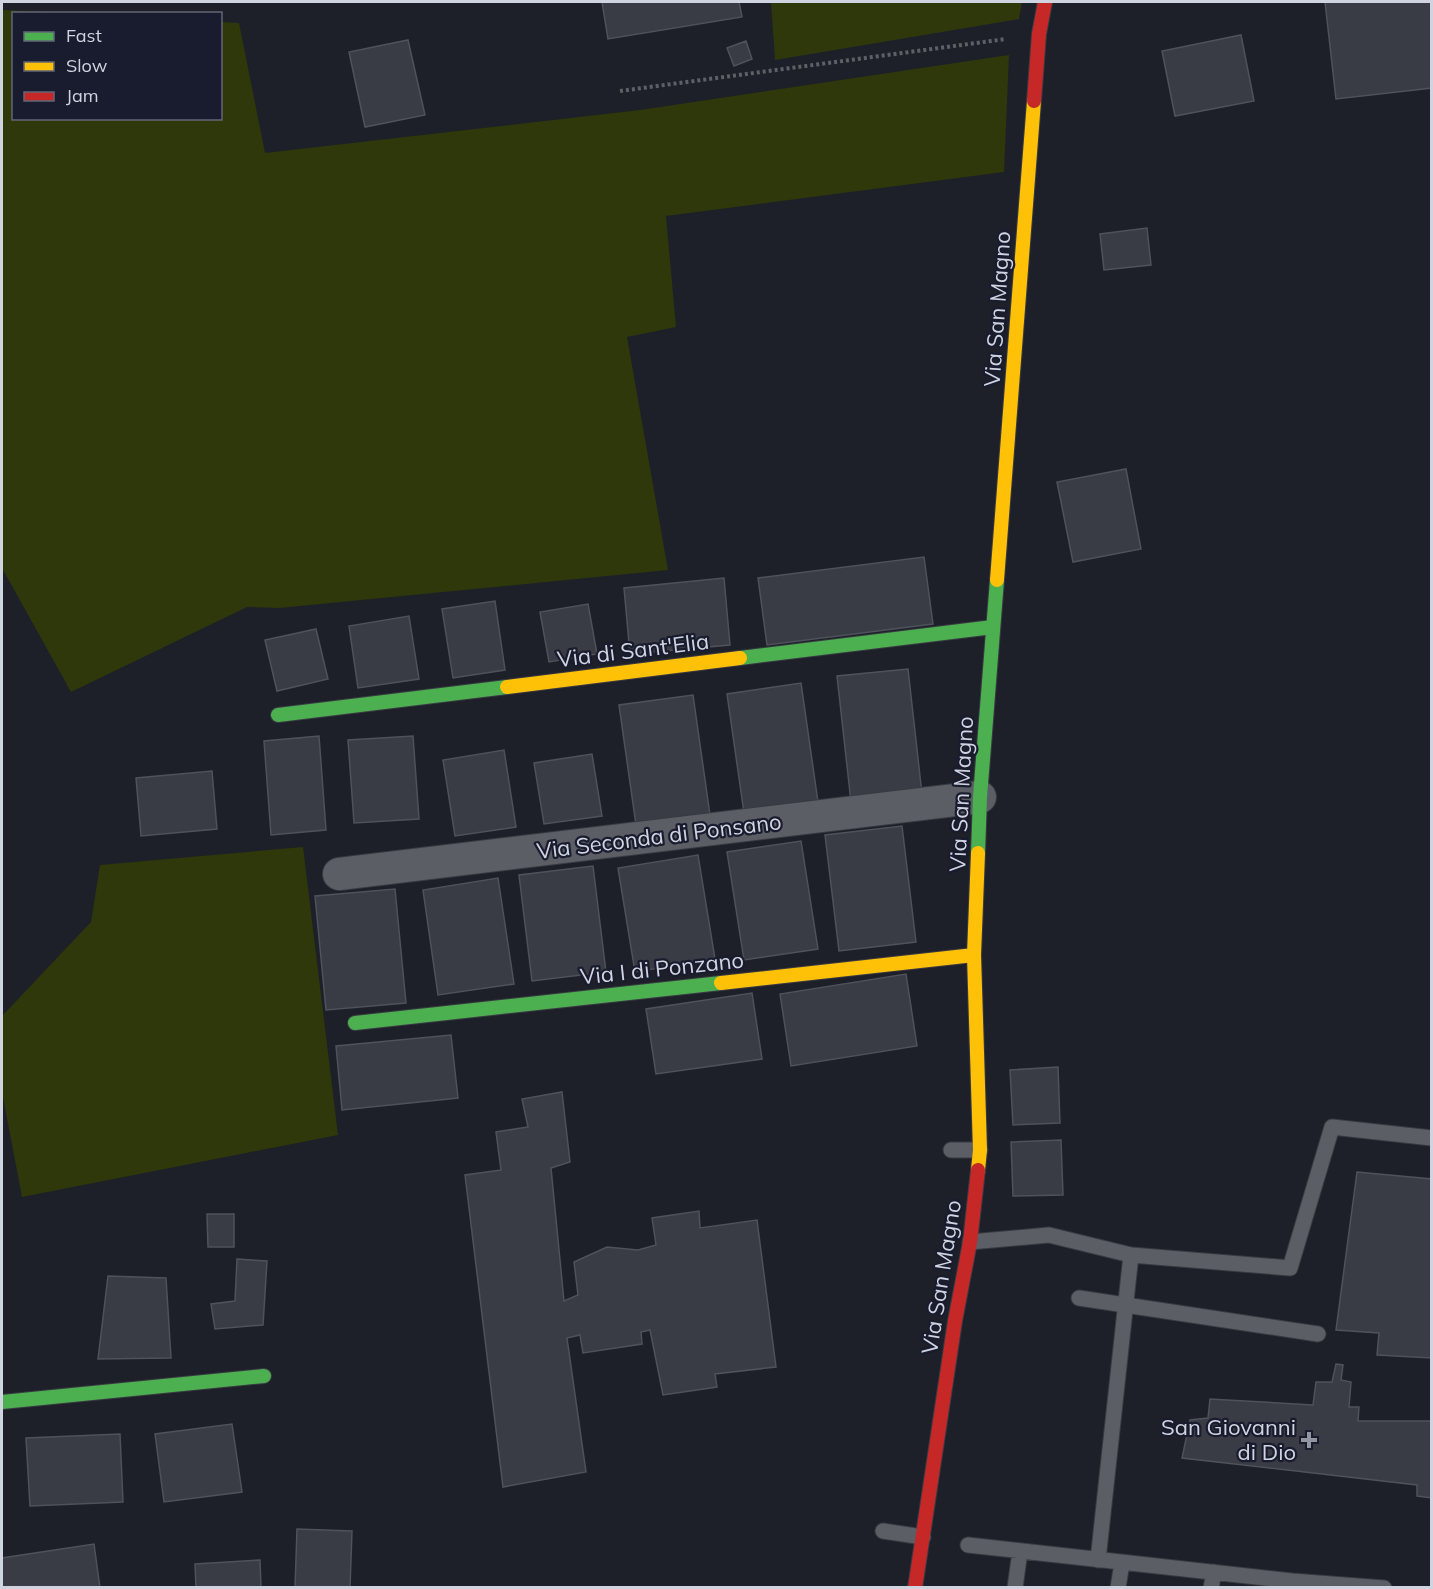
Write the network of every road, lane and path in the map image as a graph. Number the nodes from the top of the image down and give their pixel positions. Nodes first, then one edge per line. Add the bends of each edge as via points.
1 (1046, 2) edge
2 (1039, 34) junction
3 (620, 91) dead end
4 (993, 627) junction
5 (278, 715) dead end
6 (980, 797) junction
7 (339, 874) dead end
8 (974, 955) junction
9 (355, 1023) dead end
10 (1431, 1138) edge
11 (951, 1150) dead end
12 (980, 1150) junction
13 (970, 1242) junction
14 (1131, 1255) junction
15 (1078, 1298) dead end
16 (1126, 1305) junction
17 (1318, 1334) dead end
18 (264, 1376) dead end
19 (2, 1402) edge
20 (883, 1531) dead end
21 (923, 1537) junction
22 (968, 1545) dead end
23 (1020, 1551) junction
24 (1098, 1560) junction
25 (1122, 1563) junction
26 (1213, 1580) edge
27 (1291, 1584) edge
28 (915, 1587) edge
29 (1015, 1587) edge
30 (1118, 1587) edge
31 (1384, 1587) edge

1 - 2 street, Via San Magno
2 - 3 path
2 - 4 street, Via San Magno
4 - 5 street, Via di Sant'Elia
4 - 6 street, Via San Magno
6 - 7 street, Via Seconda di Ponsano
6 - 8 street, Via San Magno
8 - 9 street, Via I di Ponzano
8 - 12 street, Via San Magno
10 - 14 lane via 1332,1127 1290,1268
11 - 12 lane
12 - 13 street, Via San Magno
13 - 14 lane via 1049,1235
13 - 21 street, Via San Magno
14 - 16 lane
15 - 16 lane
16 - 17 lane
16 - 24 lane
18 - 19 street
20 - 21 lane
21 - 28 street, Via San Magno
22 - 23 lane
23 - 24 lane
23 - 29 lane
24 - 25 lane
25 - 26 lane
25 - 30 lane
26 - 27 lane
27 - 31 lane

